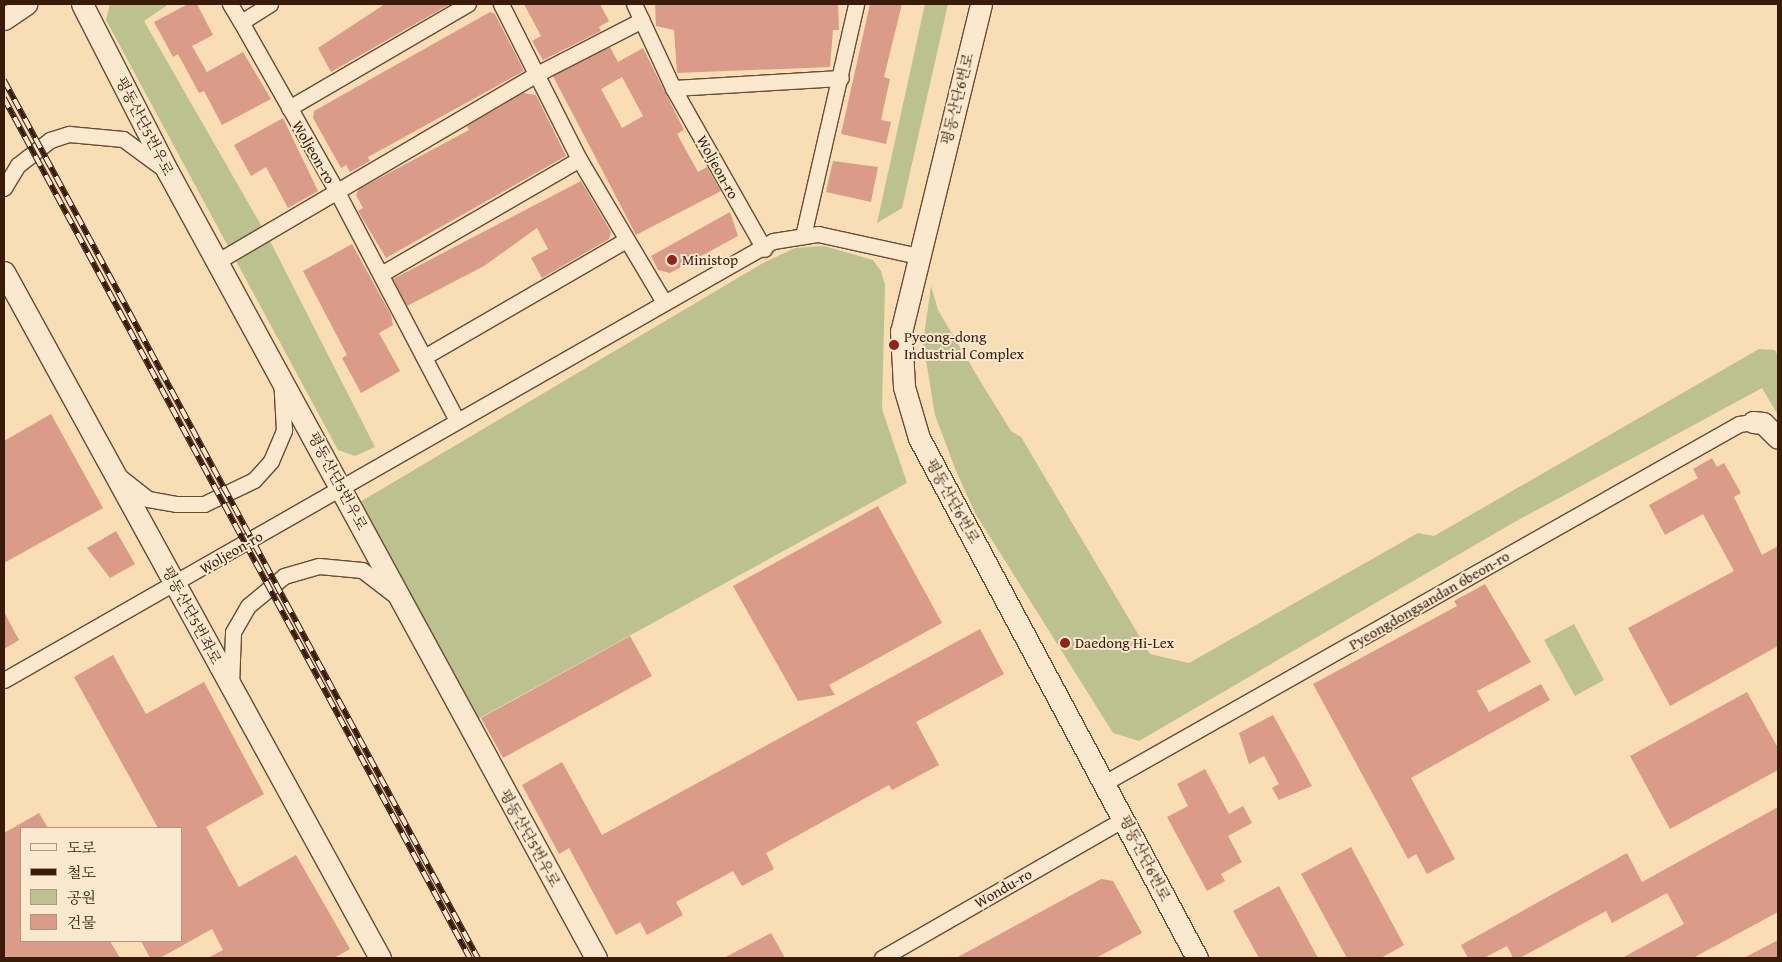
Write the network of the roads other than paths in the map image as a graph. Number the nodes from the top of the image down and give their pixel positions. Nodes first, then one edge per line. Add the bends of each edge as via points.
1 (26, 4) edge
2 (82, 4) edge
3 (230, 4) edge
4 (270, 4) edge
5 (468, 4) edge
6 (501, 4) edge
7 (634, 4) edge
8 (856, 4) edge
9 (981, 4) edge
10 (4, 19) edge
11 (642, 20) junction
12 (241, 22) junction
13 (535, 75) junction
14 (841, 78) junction
15 (673, 88) junction
16 (289, 108) junction
17 (579, 159) junction
18 (168, 172) junction
19 (4, 188) edge
20 (337, 192) junction
21 (803, 236) junction
22 (624, 241) junction
23 (764, 249) junction
24 (918, 256) junction
25 (218, 261) junction
26 (4, 272) edge
27 (381, 274) junction
28 (664, 302) junction
29 (424, 357) junction
30 (281, 374) junction
31 (456, 419) junction
32 (1753, 422) joint
33 (1778, 438) edge
34 (115, 473) junction
35 (343, 488) junction
36 (175, 584) junction
37 (398, 598) junction
38 (4, 680) edge
39 (231, 688) junction
40 (1106, 782) junction
41 (1125, 818) junction
42 (380, 958) edge
43 (596, 958) edge
44 (882, 958) edge
45 (1197, 958) edge

1 - 10 street
2 - 18 street, 평동산단5번우로
3 - 12 street, Woljeon-ro
4 - 12 street
5 - 16 street
6 - 13 street
7 - 11 street, Woljeon-ro
8 - 14 street
9 - 24 street, 평동산단6번로
11 - 13 street
11 - 15 street, Woljeon-ro
12 - 16 street, Woljeon-ro
13 - 17 street
13 - 20 street
14 - 15 street
14 - 21 street
15 - 23 street, Woljeon-ro
16 - 20 street, Woljeon-ro
17 - 22 street
17 - 27 street
18 - 19 street via 123,139 77,134 50,140 18,165
18 - 25 street, 평동산단5번우로
20 - 25 street
20 - 27 street, Woljeon-ro
21 - 23 street, Woljeon-ro via 773,241
21 - 24 street, Woljeon-ro via 818,234
22 - 28 street
22 - 29 street
23 - 28 street, Woljeon-ro
24 - 40 street, 평동산단6번로 via 901,331 904,387 919,438
25 - 30 street, 평동산단5번우로
26 - 34 street, 평동산단5번좌로
27 - 29 street, Woljeon-ro
28 - 31 street, Woljeon-ro
29 - 31 street, Woljeon-ro
30 - 34 street via 279,398 284,430 271,461 254,480 204,504 176,504 148,499
30 - 35 street, 평동산단5번우로
31 - 35 street, Woljeon-ro
32 - 33 street via 1763,423
32 - 40 street, Pyeongdongsandan 6beon-ro via 1739,424
34 - 36 street, 평동산단5번좌로
35 - 36 street, Woljeon-ro
35 - 37 street, 평동산단5번우로
36 - 38 street, Woljeon-ro
36 - 39 street, 평동산단5번좌로
37 - 39 street via 362,570 319,566 284,576 248,606 233,632
37 - 43 street, 평동산단5번우로
39 - 42 street, 평동산단5번좌로
40 - 41 street, 평동산단6번로
41 - 44 street, Wondu-ro
41 - 45 street, 평동산단6번로

